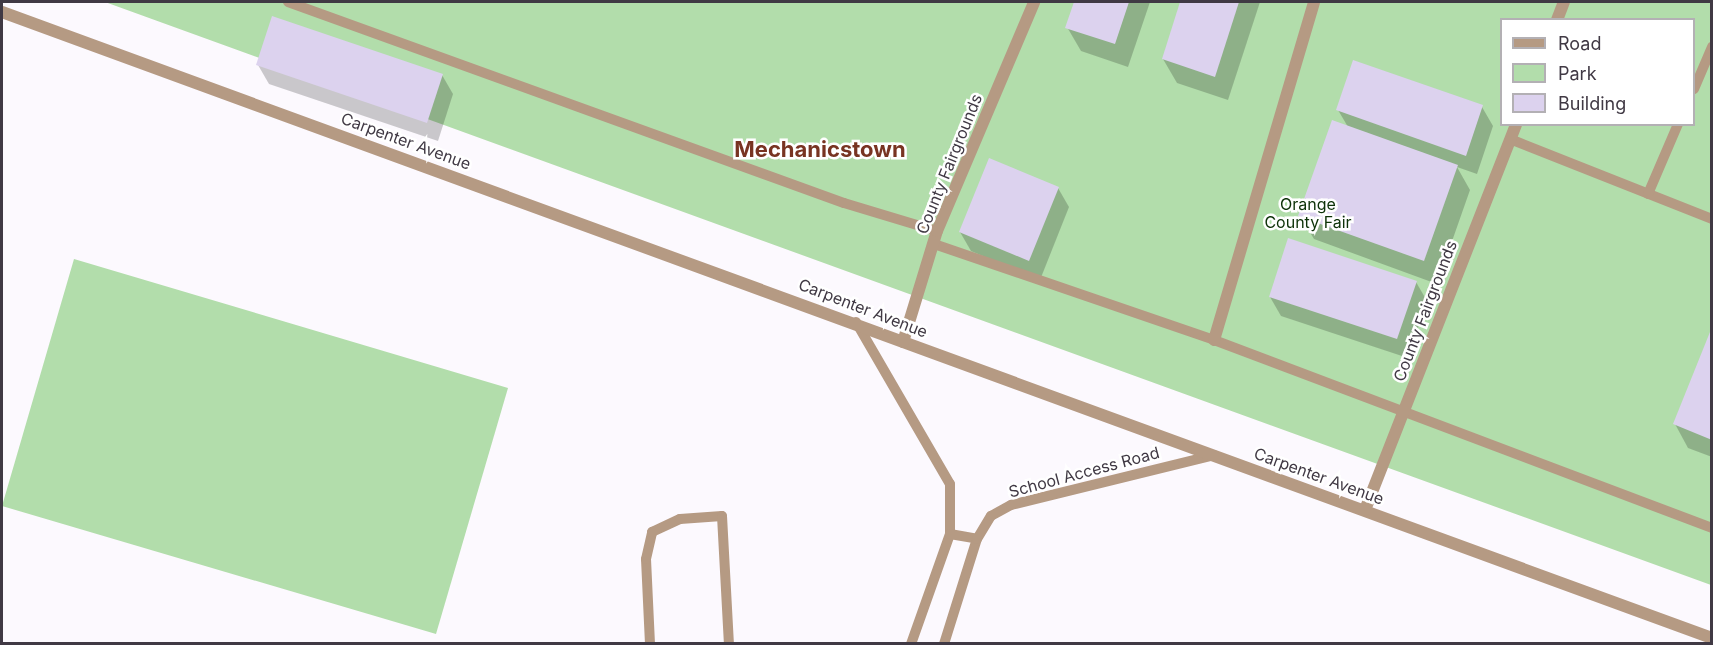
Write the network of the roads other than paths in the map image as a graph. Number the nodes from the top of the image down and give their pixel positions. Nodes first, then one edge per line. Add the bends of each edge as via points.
1 (288, 2) edge
2 (1034, 2) edge
3 (1314, 2) edge
4 (1564, 2) edge
5 (2, 12) edge
6 (1558, 18) edge
7 (1712, 47) edge
8 (1695, 87) edge
9 (1515, 126) edge
10 (1677, 126) edge
11 (1510, 139) junction
12 (1648, 194) junction
13 (1712, 219) edge
14 (937, 231) junction
15 (934, 244) junction
16 (856, 322) junction
17 (1214, 340) junction
18 (903, 342) junction
19 (1402, 413) junction
20 (1214, 454) junction
21 (1365, 510) junction
22 (1712, 528) edge
23 (950, 534) junction
24 (977, 539) junction
25 (1712, 638) edge
26 (650, 644) edge
27 (729, 644) edge
28 (911, 644) edge
29 (944, 644) edge

1 - 14 lane via 844,203
2 - 14 street, County Fairgrounds
3 - 17 street
4 - 6 street
5 - 16 street, Carpenter Avenue
7 - 8 lane
9 - 11 street, County Fairgrounds
10 - 12 lane
11 - 12 lane
11 - 19 street, County Fairgrounds
12 - 13 lane
14 - 15 street, County Fairgrounds
15 - 17 lane
15 - 18 street, County Fairgrounds
16 - 18 street, Carpenter Avenue
16 - 23 lane via 950,484
17 - 19 lane
18 - 20 street, Carpenter Avenue
19 - 21 street, County Fairgrounds
19 - 22 lane
20 - 21 street, Carpenter Avenue
20 - 24 lane, School Access Road via 1011,505 991,516
21 - 25 street, Carpenter Avenue
23 - 24 lane
23 - 28 lane
24 - 29 lane, School Access Road
26 - 27 lane via 645,559 652,532 680,519 722,516

